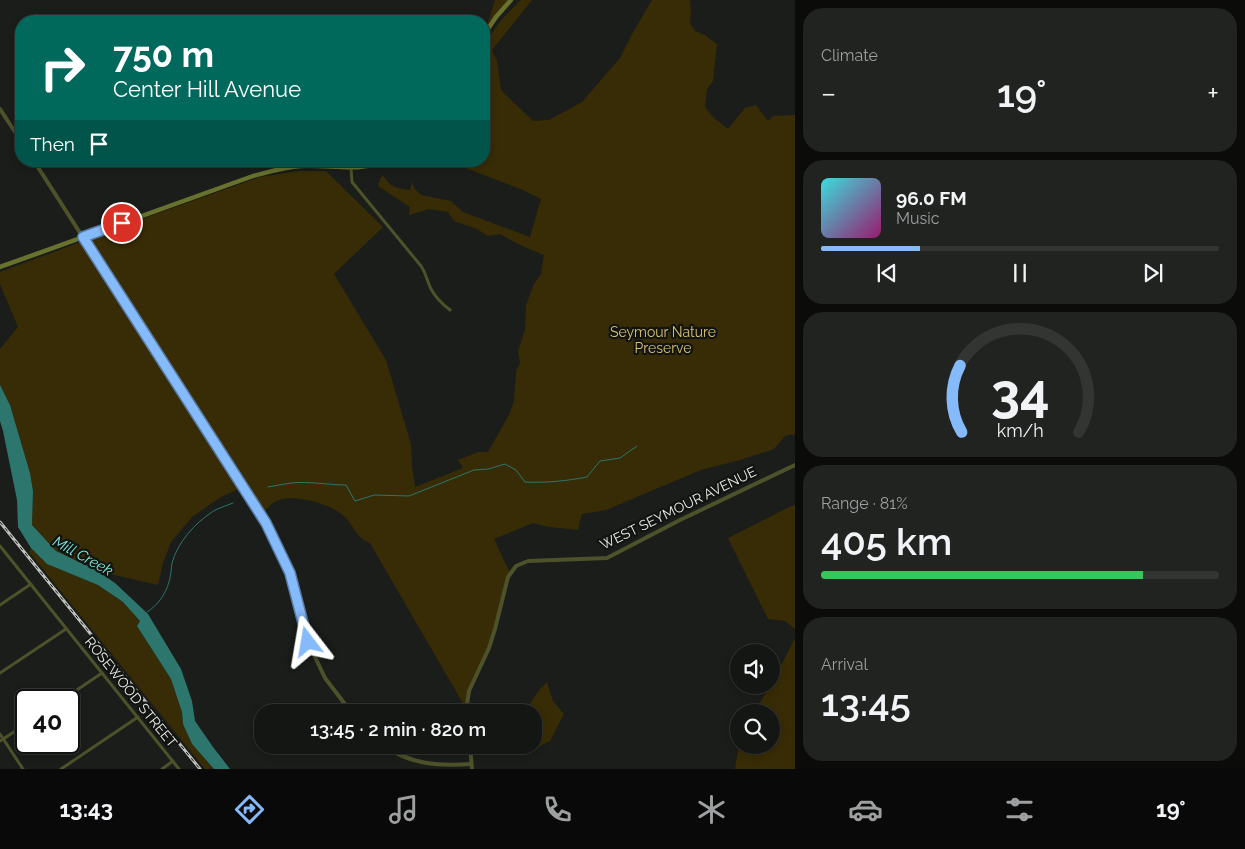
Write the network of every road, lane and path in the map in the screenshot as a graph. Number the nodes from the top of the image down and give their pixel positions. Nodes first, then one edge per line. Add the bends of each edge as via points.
1 (512, 0) edge
2 (490, 26) edge
3 (0, 109) edge
4 (15, 132) edge
5 (38, 167) edge
6 (294, 167) edge
7 (326, 167) edge
8 (362, 167) edge
9 (351, 168) junction
10 (83, 237) junction
11 (0, 267) edge
12 (450, 310) dead end
13 (795, 465) edge
14 (0, 546) edge
15 (31, 584) junction
16 (0, 605) edge
17 (66, 629) junction
18 (0, 673) edge
19 (102, 673) junction
20 (78, 689) edge
21 (345, 704) edge
22 (467, 704) edge
23 (138, 717) junction
24 (15, 731) edge
25 (0, 734) edge
26 (2, 740) edge
27 (397, 754) edge
28 (471, 754) edge
29 (173, 761) junction
30 (472, 764) junction
31 (23, 769) edge
32 (61, 769) edge
33 (162, 769) edge
34 (179, 769) edge
35 (472, 769) edge

1 - 2 main road
3 - 4 street
5 - 10 street
6 - 10 main road via 253,176
7 - 9 main road
8 - 9 main road
9 - 12 street via 352,182 425,271 438,300
10 - 11 main road
10 - 21 street via 266,523 290,573 308,642 325,678
13 - 22 street, WEST SEYMOUR AVENUE via 607,558 524,561 516,566 508,577 495,630 469,691
14 - 15 street, ROSEWOOD STREET
15 - 16 street
15 - 17 street, ROSEWOOD STREET
17 - 18 street
17 - 19 street, ROSEWOOD STREET
19 - 20 street
19 - 23 street, ROSEWOOD STREET
23 - 29 street, ROSEWOOD STREET
23 - 32 street
24 - 26 street
25 - 26 street
26 - 31 street
27 - 30 street via 440,765
28 - 30 street
29 - 33 street
29 - 34 street, ROSEWOOD STREET
30 - 35 street

